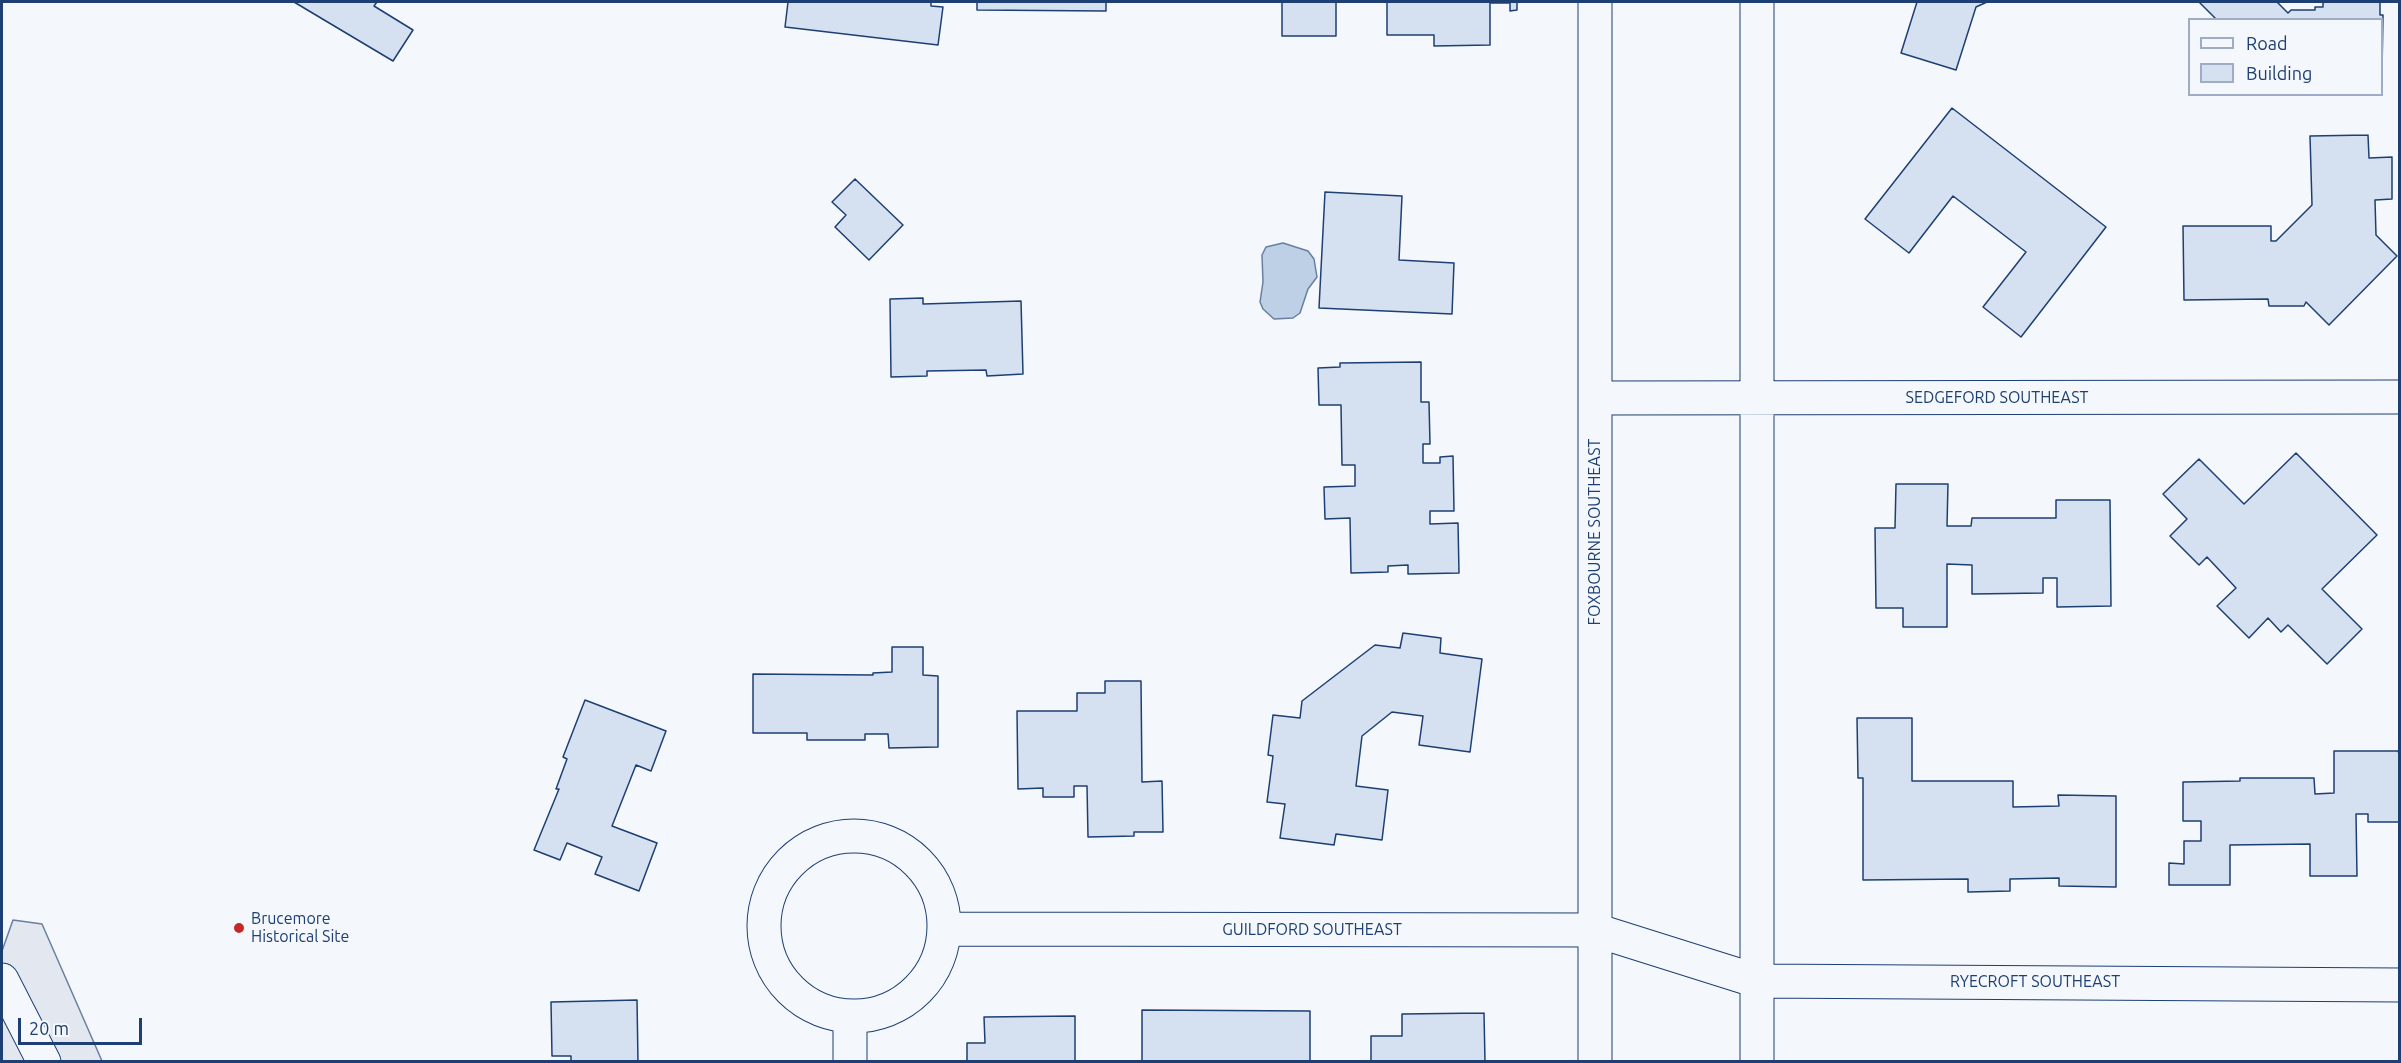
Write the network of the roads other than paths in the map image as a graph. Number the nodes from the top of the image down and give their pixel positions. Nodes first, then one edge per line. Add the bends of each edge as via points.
1 (1595, 2) edge
2 (1757, 2) edge
3 (2400, 397) edge
4 (1595, 398) junction
5 (1757, 398) junction
6 (945, 929) junction
7 (1595, 930) junction
8 (1675, 956) joint
9 (2, 980) edge
10 (1757, 981) junction
11 (2400, 985) edge
12 (850, 1017) junction
13 (44, 1062) edge
14 (850, 1062) edge
15 (1595, 1062) edge
16 (1756, 1062) edge

1 - 4 street, FOXBOURNE SOUTHEAST
2 - 5 street
3 - 5 street, SEDGEFORD SOUTHEAST
4 - 5 street, SEDGEFORD SOUTHEAST
4 - 7 street, FOXBOURNE SOUTHEAST
5 - 10 street
6 - 7 street, GUILDFORD SOUTHEAST
6 - 12 street via 937,964 916,993 886,1012
6 - 12 street via 939,891 916,859 883,839 844,835 807,848 779,874 764,910 765,948 782,983 812,1008
7 - 8 street, GUILDFORD SOUTHEAST
7 - 15 street, FOXBOURNE SOUTHEAST
8 - 10 street, RYECROFT SOUTHEAST
9 - 13 street
10 - 11 street, RYECROFT SOUTHEAST
10 - 16 street
12 - 14 street

